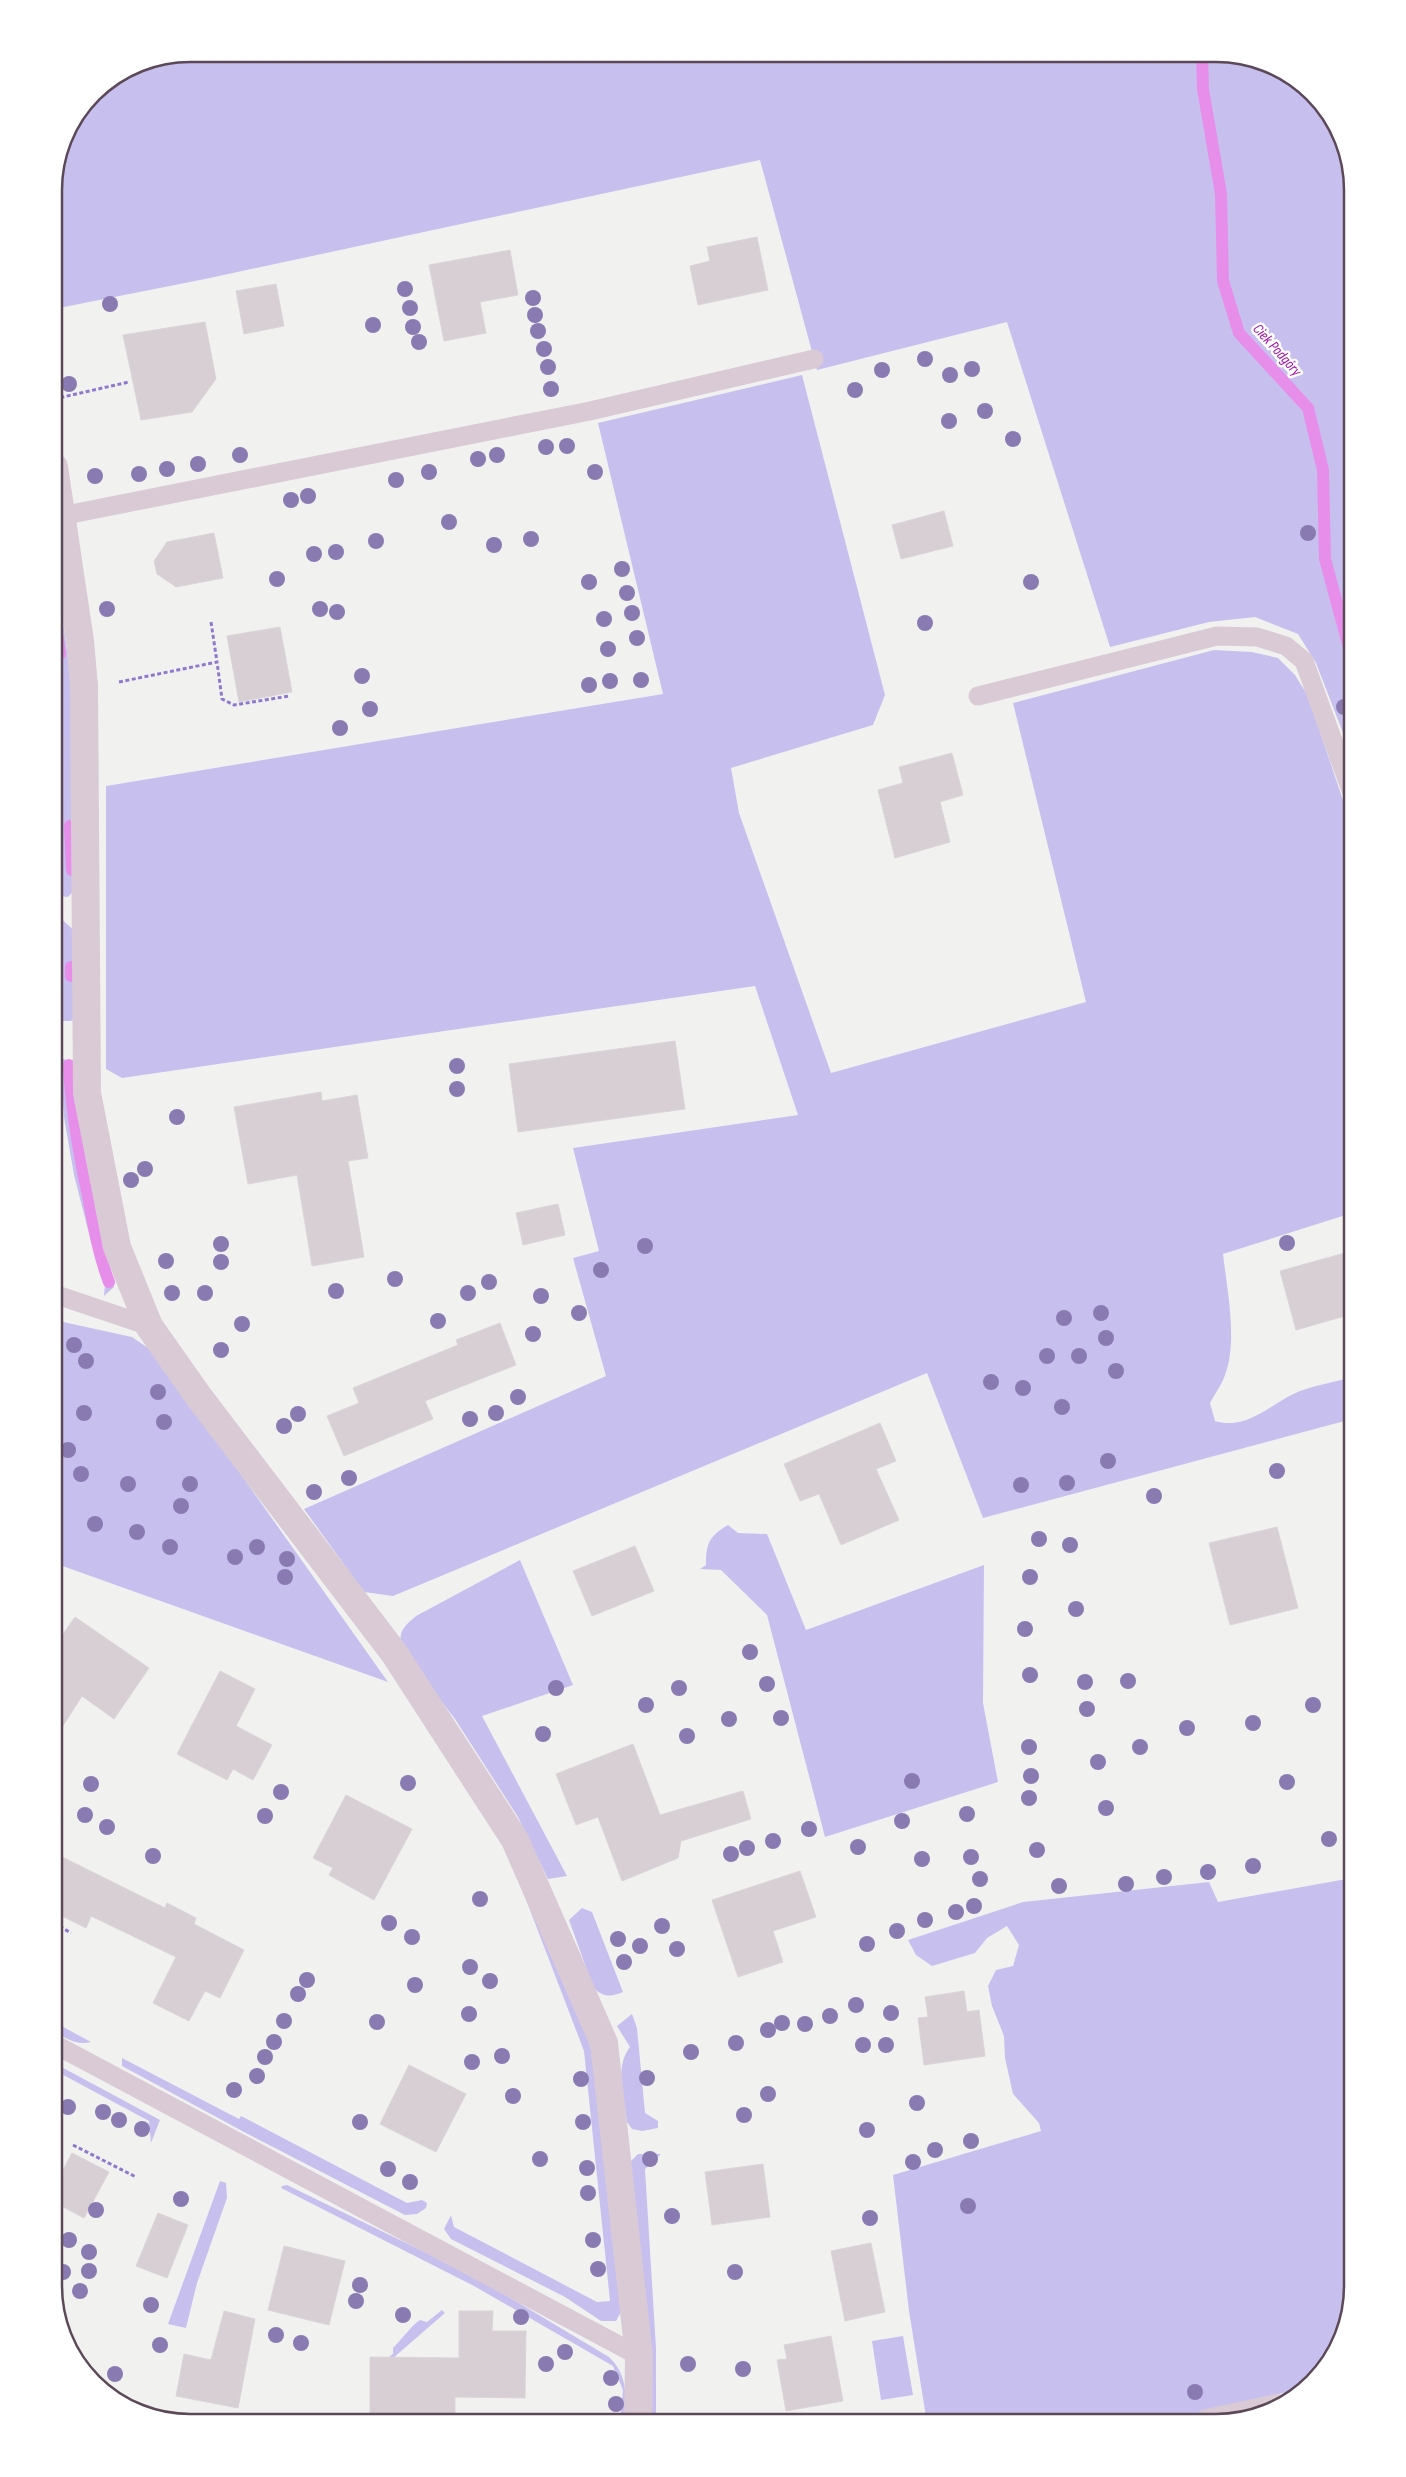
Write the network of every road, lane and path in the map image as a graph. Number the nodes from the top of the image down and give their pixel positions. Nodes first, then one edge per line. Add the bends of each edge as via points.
1 (814, 358) dead end
2 (129, 382) dead end
3 (63, 397) edge
4 (63, 516) edge
5 (63, 523) edge
6 (211, 622) dead end
7 (216, 662) junction
8 (117, 682) dead end
9 (289, 696) dead end
10 (978, 696) dead end
11 (1344, 772) edge
12 (63, 1297) edge
13 (149, 1326) junction
14 (63, 1928) edge
15 (71, 1933) dead end
16 (63, 2049) edge
17 (73, 2145) dead end
18 (136, 2177) dead end
19 (639, 2356) junction
20 (638, 2414) edge

1 - 4 lane via 590,412
2 - 3 path
5 - 13 street via 84,686 87,1093 117,1247
6 - 7 path
7 - 8 path
7 - 9 path via 222,699 234,705
10 - 11 lane via 1216,636 1257,637 1286,646 1304,661
12 - 13 lane
13 - 19 street via 199,1397 394,1653 515,1840 604,2044
14 - 15 path
16 - 19 lane
17 - 18 path
19 - 20 street

